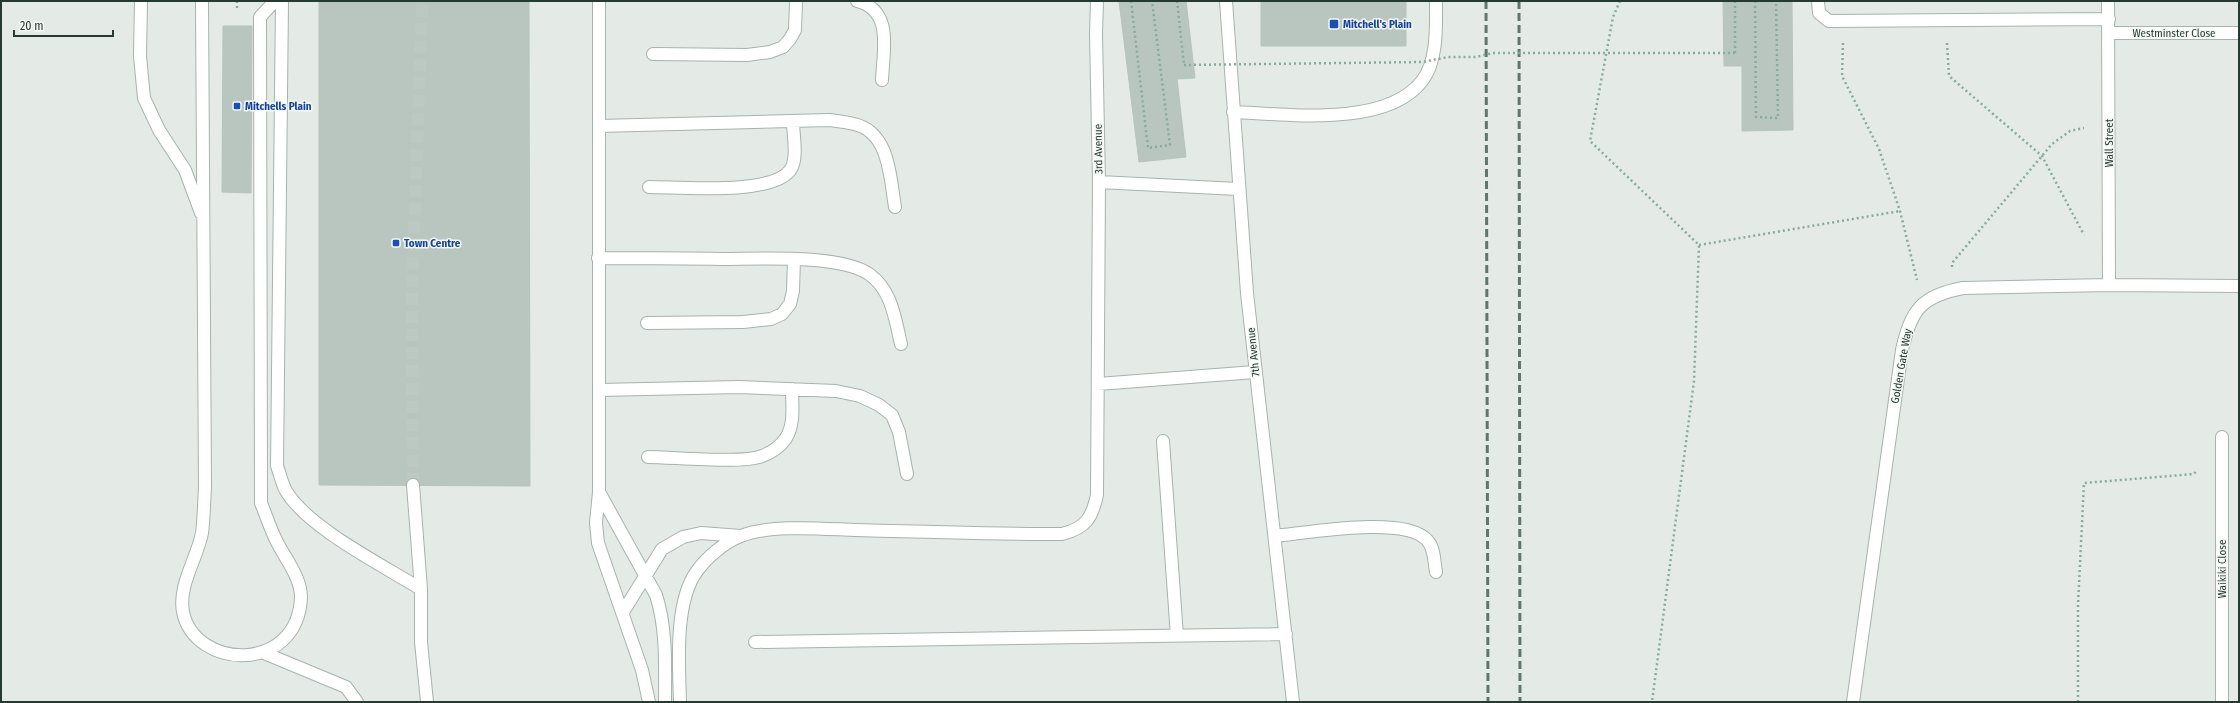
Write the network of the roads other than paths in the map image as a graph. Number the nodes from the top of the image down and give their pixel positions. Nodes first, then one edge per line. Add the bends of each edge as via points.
1 (141, 1) edge
2 (202, 1) edge
3 (275, 1) edge
4 (282, 1) edge
5 (599, 1) edge
6 (796, 1) edge
7 (857, 1) edge
8 (1097, 1) edge
9 (1226, 1) edge
10 (1436, 1) edge
11 (1818, 1) edge
12 (2108, 1) edge
13 (2109, 19) junction
14 (2109, 33) junction
15 (2239, 33) edge
16 (653, 54) dead end
17 (882, 80) dead end
18 (1233, 112) junction
19 (793, 121) junction
20 (599, 126) junction
21 (1099, 182) junction
22 (649, 187) dead end
23 (1238, 189) junction
24 (895, 207) dead end
25 (204, 221) junction
26 (598, 258) junction
27 (794, 259) junction
28 (2109, 285) junction
29 (2239, 286) edge
30 (647, 323) dead end
31 (901, 344) dead end
32 (1255, 372) junction
33 (1098, 384) junction
34 (792, 389) junction
35 (599, 390) junction
36 (2222, 437) dead end
37 (1163, 441) dead end
38 (648, 457) dead end
39 (907, 474) dead end
40 (413, 485) tunnel mouth
41 (600, 492) junction
42 (741, 536) junction
43 (1274, 536) junction
44 (1436, 572) dead end
45 (645, 575) junction
46 (421, 589) junction
47 (623, 612) junction
48 (1286, 634) junction
49 (1177, 636) junction
50 (755, 642) dead end
51 (264, 653) junction
52 (357, 702) edge
53 (427, 702) edge
54 (649, 702) edge
55 (665, 702) edge
56 (680, 702) edge
57 (1293, 702) edge
58 (1853, 702) edge
59 (2222, 702) edge

1 - 25 street via 140,56 144,98 159,130 185,170
2 - 25 street
3 - 51 street via 260,17 261,503 275,539 294,572 301,596 296,620 284,641
4 - 46 street via 277,466 286,491 307,514 332,534
5 - 20 street
6 - 16 street via 793,35 782,47 770,52 747,55
7 - 17 street via 872,7 883,26
8 - 21 street, 3rd Avenue
9 - 18 street, 7th Avenue
10 - 18 street via 1433,57 1423,80 1409,95 1379,108 1340,115
11 - 13 street via 1819,13 1824,19 1844,22
12 - 13 street, Wall Street
13 - 14 street, Wall Street
14 - 15 street, Westminster Close
14 - 28 street, Wall Street
18 - 23 street, 7th Avenue
19 - 20 street
19 - 22 street via 792,168 785,177 773,183 743,188
19 - 24 street via 842,122 855,124 870,132 879,141 885,155
20 - 26 street
21 - 23 street, 3rd Avenue
21 - 33 street
23 - 32 street, 7th Avenue
25 - 51 street via 205,488 202,533 183,590 183,610 188,627 202,642 222,652 244,656
26 - 27 street
26 - 35 street
27 - 30 street via 794,292 790,304 782,314 771,319 743,322
27 - 31 street via 845,264 869,274 885,291 893,310
28 - 29 street, Golden Gate Way
28 - 58 street, Golden Gate Way via 1963,288 1941,292 1918,308 1908,323 1902,350
32 - 33 street
32 - 43 street, 7th Avenue
33 - 42 street via 1097,495 1094,510 1086,523 1076,531 1062,534 1011,534 814,529 763,530
34 - 35 street via 739,387
34 - 38 street via 792,424 786,438 775,450 761,457
34 - 39 street via 836,391 860,396 879,404 892,415 900,432
35 - 41 street
36 - 59 street, Waikiki Close
37 - 49 street
40 - 46 street
41 - 45 street
41 - 47 street via 596,523 598,543
42 - 45 street via 701,533 683,537 662,549
42 - 56 street via 727,543 708,559 696,572 686,592 681,621
43 - 44 street via 1372,527 1394,527 1415,531 1428,540 1433,550
43 - 48 street, 7th Avenue
45 - 47 street
45 - 55 street via 660,608 665,655
46 - 53 street via 421,642
47 - 54 street via 642,670
48 - 49 street
48 - 57 street, 7th Avenue
49 - 50 street
51 - 52 street via 346,687

